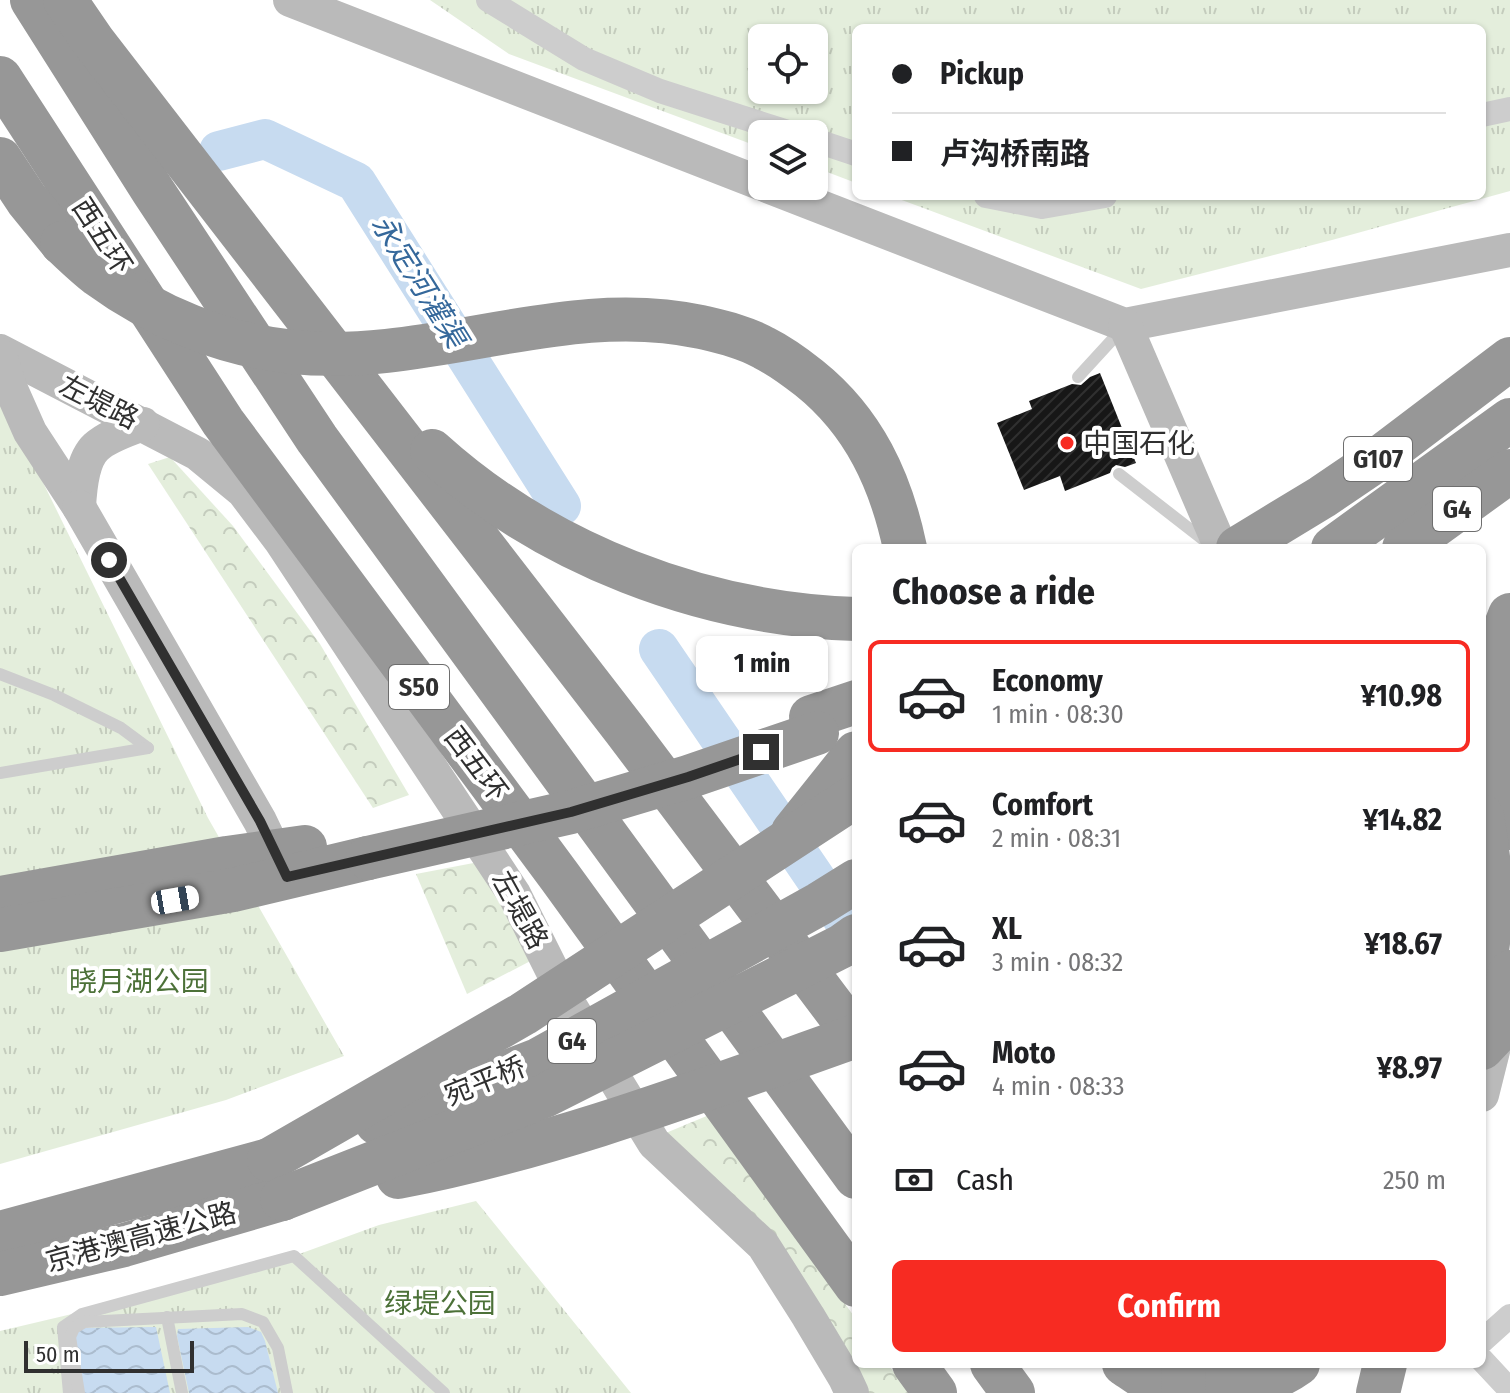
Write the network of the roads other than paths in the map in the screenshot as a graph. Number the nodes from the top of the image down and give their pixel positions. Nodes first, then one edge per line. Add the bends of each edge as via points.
1 (32, 0) edge
2 (65, 0) edge
3 (290, 0) edge
4 (488, 0) edge
5 (0, 78) edge
6 (1510, 109) edge
7 (1486, 114) edge
8 (750, 120) edge
9 (828, 145) edge
10 (852, 153) edge
11 (0, 159) edge
12 (748, 179) edge
13 (803, 200) edge
14 (1006, 200) edge
15 (1082, 200) edge
16 (1510, 250) edge
17 (1125, 325) junction
18 (0, 353) edge
19 (1510, 359) edge
20 (1078, 377) dead end
21 (364, 391) junction
22 (1510, 420) edge
23 (143, 424) junction
24 (1510, 471) edge
25 (1119, 474) dead end
26 (1510, 498) edge
27 (79, 507) junction
28 (904, 544) edge
29 (1210, 544) edge
30 (1219, 544) edge
31 (1245, 544) edge
32 (1339, 544) edge
33 (1410, 544) edge
34 (1463, 544) edge
35 (1510, 615) edge
36 (852, 619) edge
37 (0, 674) edge
38 (852, 706) edge
39 (828, 730) edge
40 (852, 758) edge
41 (0, 773) edge
42 (852, 799) edge
43 (1510, 828) edge
44 (785, 843) junction
45 (1486, 845) edge
46 (281, 864) junction
47 (230, 874) junction
48 (852, 883) edge
49 (0, 898) edge
50 (0, 930) edge
51 (852, 939) edge
52 (1486, 962) edge
53 (1510, 972) edge
54 (852, 1032) edge
55 (852, 1038) edge
56 (1490, 1040) edge
57 (852, 1050) edge
58 (795, 1058) junction
59 (1486, 1068) edge
60 (852, 1172) edge
61 (276, 1180) junction
62 (0, 1233) edge
63 (0, 1274) edge
64 (852, 1279) edge
65 (1510, 1316) edge
66 (167, 1317) junction
67 (1486, 1337) edge
68 (1486, 1364) edge
69 (917, 1368) edge
70 (995, 1368) edge
71 (1130, 1368) edge
72 (1184, 1368) edge
73 (1293, 1368) edge
74 (1384, 1368) edge
75 (1510, 1390) edge
76 (69, 1393) edge
77 (79, 1393) edge
78 (182, 1393) edge
79 (287, 1393) edge
80 (444, 1393) edge
81 (852, 1393) edge
82 (935, 1393) edge
83 (1013, 1393) edge
84 (1183, 1393) edge
85 (1378, 1393) edge

1 - 60 highway, S50 via 317,439
2 - 21 highway
3 - 12 street
4 - 8 street via 584,59
5 - 64 highway, 西五环 / S50 via 223,422
6 - 7 street
9 - 10 street
11 - 28 highway, bridge via 62,243 97,274 143,304 244,344 342,355 448,344 534,327 634,319 677,322 762,346 826,392 848,417 888,485
13 - 17 street
14 - 15 street via 1042,207
16 - 17 street
17 - 20 lane
17 - 30 street
18 - 23 street, 左堤路
18 - 27 street via 30,432
19 - 31 highway, G107 via 1378,459
21 - 36 highway via 452,470 524,521 604,562 757,610
21 - 54 highway
22 - 32 highway, G4
23 - 27 street via 95,448 82,475
23 - 81 street, 左堤路 via 198,454 243,491 280,540 514,894 569,1004 654,1143 763,1245
24 - 33 highway, G4
25 - 29 lane
26 - 34 highway
27 - 46 street
35 - 43 highway via 1490,700 1494,764
37 - 41 lane via 121,728 148,748
38 - 39 highway
39 - 46 highway, bridge via 571,812
40 - 44 highway, bridge
42 - 44 highway, bridge
44 - 61 highway, bridge
45 - 52 highway via 1491,881
46 - 47 highway
47 - 49 highway
47 - 50 highway
48 - 61 highway, 宛平桥 / G4, bridge via 538,1060 409,1112
51 - 61 highway, 宛平桥 / G4, bridge via 544,1096
53 - 56 highway
55 - 58 highway, bridge
56 - 59 street
57 - 58 highway, bridge
58 - 61 highway, bridge via 562,1137 424,1172
61 - 62 highway, 京港澳高速公路 / G4
61 - 63 highway, 京港澳高速公路 / G4 via 124,1245
65 - 67 street
66 - 77 lane via 95,1320 74,1328 70,1337
66 - 78 lane
66 - 79 lane via 242,1314 263,1322 278,1348
68 - 75 street
69 - 82 highway
70 - 83 highway
71 - 73 highway via 1151,1381 1189,1392 1222,1393 1257,1386
72 - 84 highway, bridge
74 - 85 highway
76 - 80 lane via 63,1327 82,1314 294,1256

